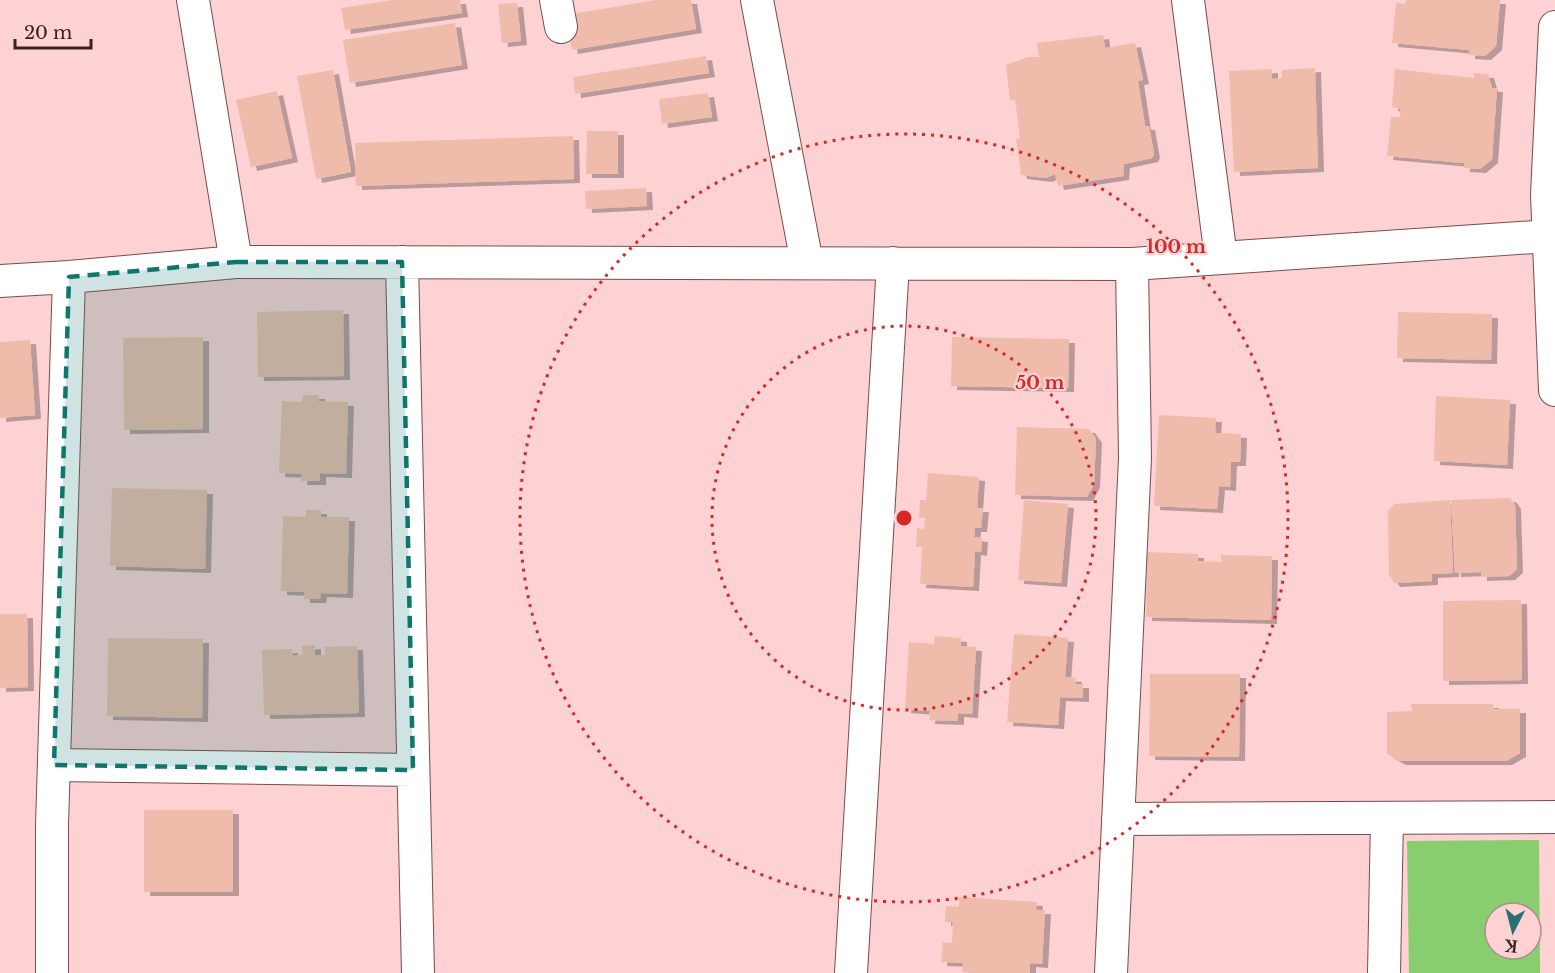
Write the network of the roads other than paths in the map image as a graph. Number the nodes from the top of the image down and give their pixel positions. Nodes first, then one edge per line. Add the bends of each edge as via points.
1 (193, 0) edge
2 (757, 0) edge
3 (1188, 0) edge
4 (1555, 27) edge
5 (1551, 195) edge
6 (1551, 251) edge
7 (1221, 258) junction
8 (236, 262) junction
9 (402, 262) junction
10 (807, 263) junction
11 (893, 263) junction
12 (1132, 264) junction
13 (69, 277) junction
14 (0, 281) edge
15 (1555, 390) edge
16 (54, 765) junction
17 (413, 770) junction
18 (1555, 817) edge
19 (1387, 818) junction
20 (1118, 819) junction
21 (52, 973) edge
22 (418, 973) edge
23 (851, 973) edge
24 (1111, 973) edge
25 (1384, 973) edge

1 - 8 street
2 - 10 street
3 - 7 street
4 - 5 street
5 - 6 street
6 - 7 street
6 - 15 street
7 - 12 street
8 - 9 street
8 - 13 street
9 - 10 street
9 - 17 street
10 - 11 street
11 - 12 street
11 - 23 street
12 - 20 street via 1135,458
13 - 14 street
13 - 16 street
16 - 17 street
16 - 21 street
17 - 22 street
18 - 19 street
19 - 20 street
19 - 25 street
20 - 24 street

